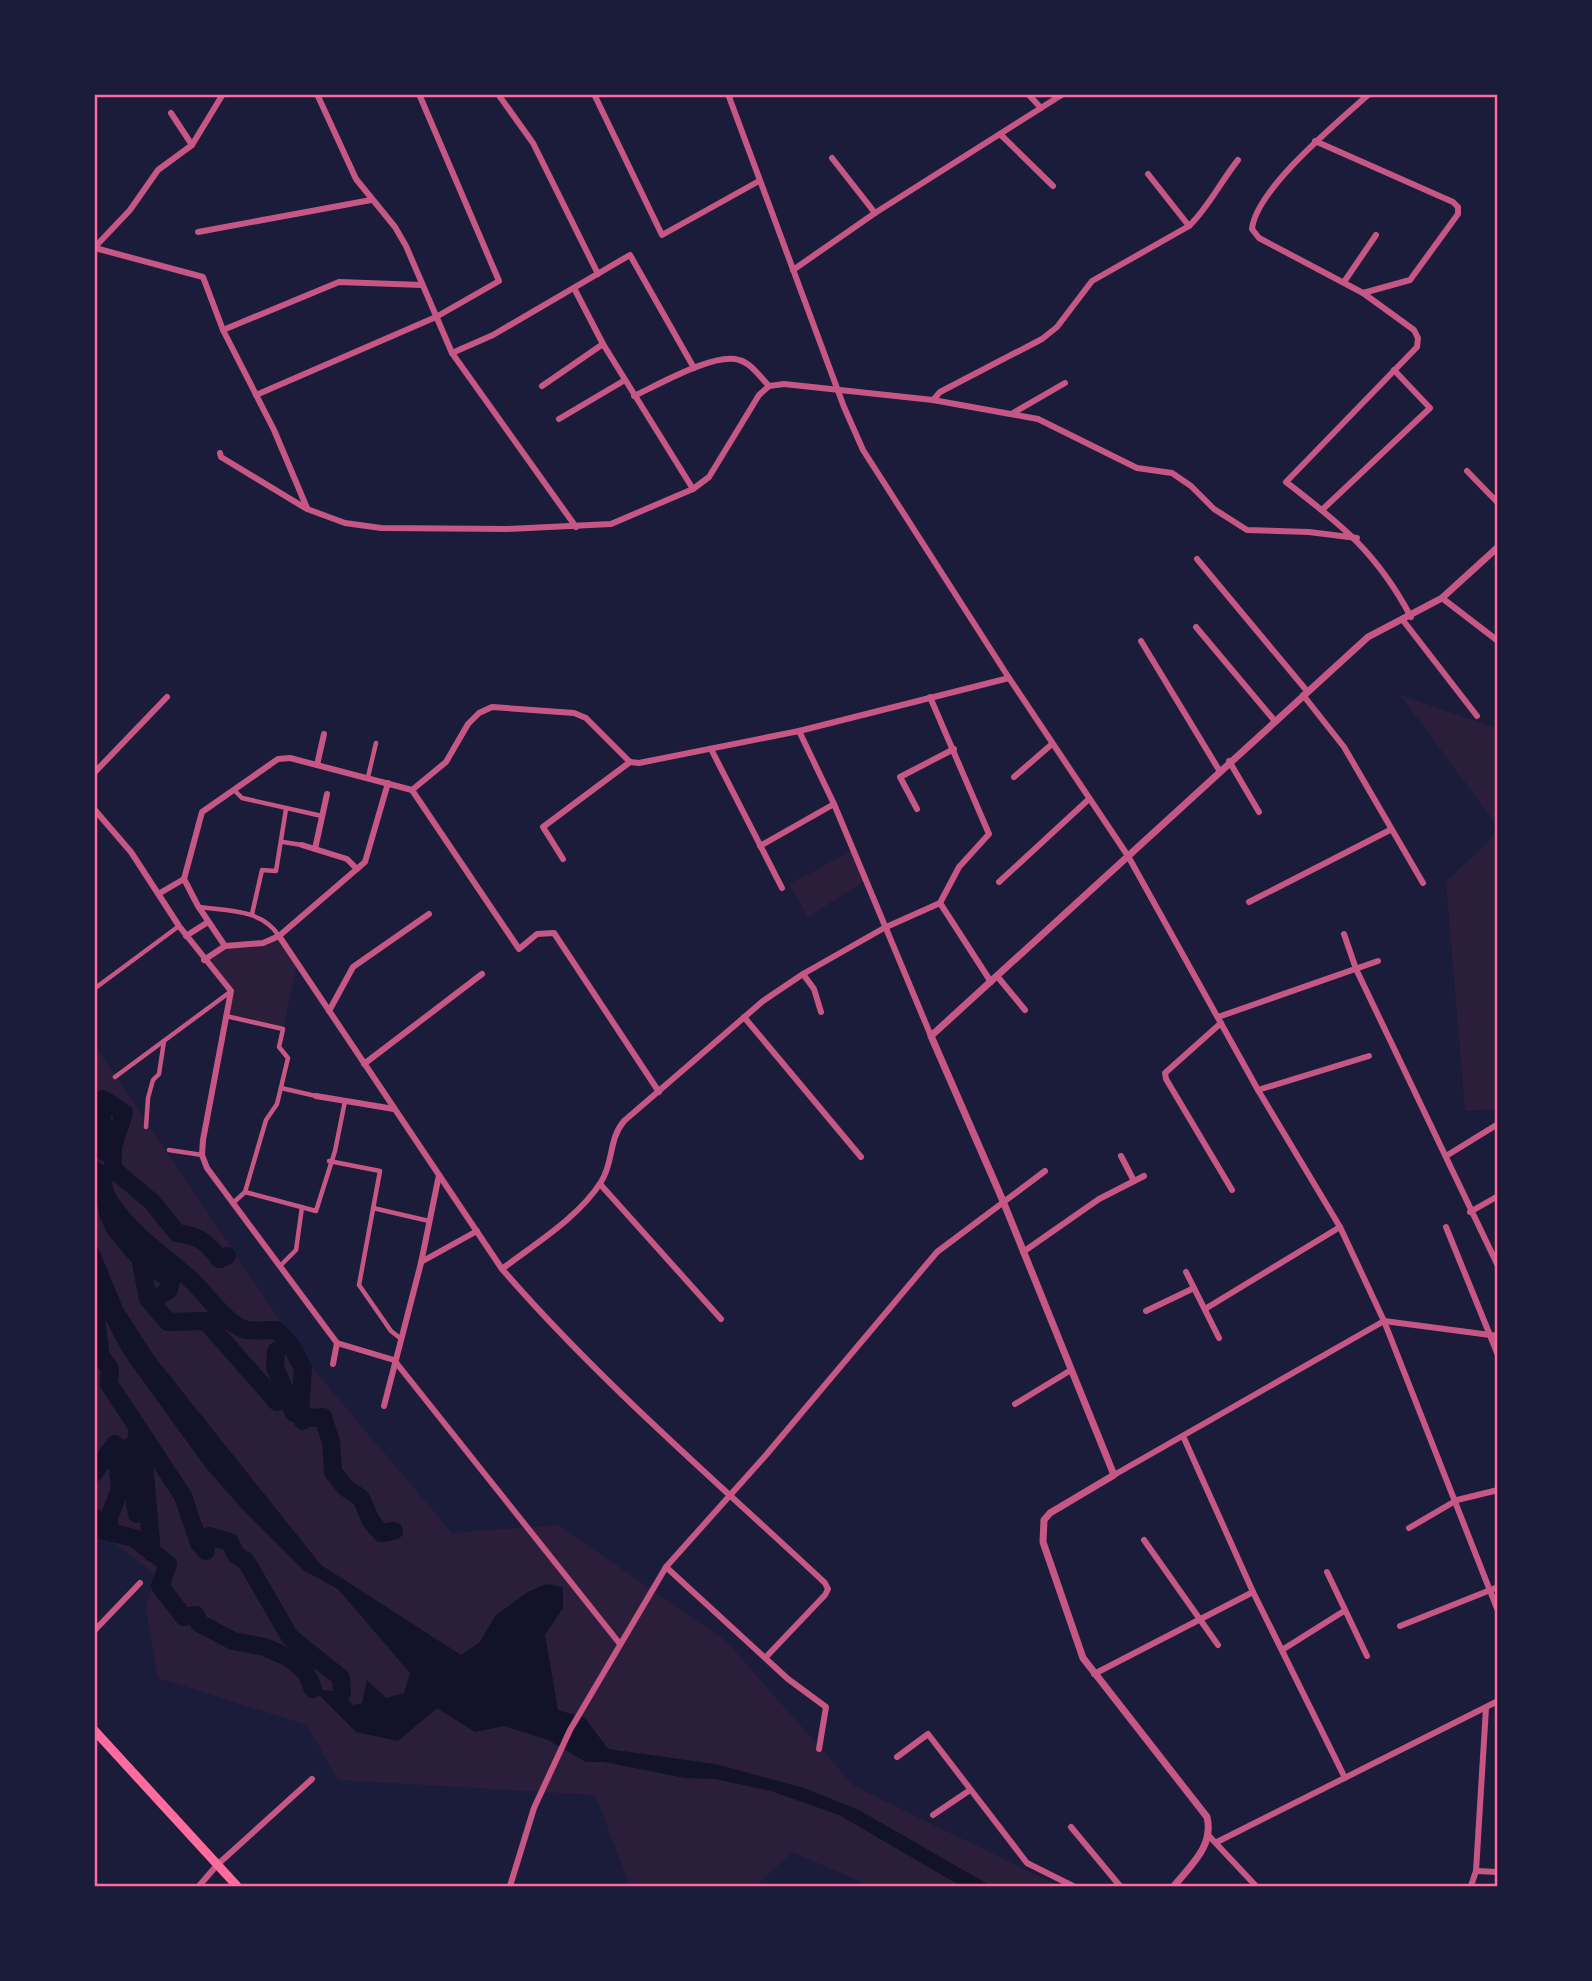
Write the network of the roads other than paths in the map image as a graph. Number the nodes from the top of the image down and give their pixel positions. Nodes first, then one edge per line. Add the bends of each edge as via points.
1 (223, 94) edge
2 (317, 94) edge
3 (419, 94) edge
4 (498, 94) edge
5 (594, 94) edge
6 (727, 94) edge
7 (1028, 94) edge
8 (1063, 94) edge
9 (1370, 94) edge
10 (1041, 108) junction
11 (171, 113) dead end
12 (1000, 134) junction
13 (1315, 141) junction
14 (192, 145) junction
15 (832, 159) dead end
16 (1238, 160) dead end
17 (1148, 174) dead end
18 (759, 181) junction
19 (1053, 186) dead end
20 (371, 200) junction
21 (875, 213) junction
22 (1189, 226) junction
23 (198, 232) dead end
24 (1376, 235) dead end
25 (95, 248) edge
26 (793, 270) junction
27 (598, 274) junction
28 (1343, 282) junction
29 (422, 285) junction
30 (574, 288) junction
31 (1363, 293) junction
32 (436, 317) junction
33 (223, 330) junction
34 (603, 344) junction
35 (452, 353) junction
36 (695, 368) junction
37 (1394, 370) junction
38 (625, 380) junction
39 (1065, 383) dead end
40 (542, 386) dead end
41 (769, 386) junction
42 (838, 390) junction
43 (256, 395) junction
44 (634, 396) junction
45 (933, 400) junction
46 (1013, 413) junction
47 (559, 419) dead end
48 (220, 453) dead end
49 (1467, 471) dead end
50 (693, 489) junction
51 (1497, 503) edge
52 (307, 509) junction
53 (1322, 510) junction
54 (576, 527) junction
55 (1357, 538) junction
56 (1497, 547) edge
57 (1197, 559) dead end
58 (1442, 598) junction
59 (1411, 617) junction
60 (1402, 619) junction
61 (1196, 627) dead end
62 (1141, 641) dead end
63 (1497, 641) edge
64 (1009, 678) junction
65 (1305, 693) junction
66 (167, 697) dead end
67 (930, 697) junction
68 (1477, 716) dead end
69 (1274, 720) junction
70 (799, 731) junction
71 (324, 734) dead end
72 (376, 743) dead end
73 (1052, 744) junction
74 (711, 749) junction
75 (954, 749) junction
76 (1229, 761) junction
77 (629, 762) junction
78 (317, 765) junction
79 (1219, 770) junction
80 (94, 773) edge
81 (368, 777) junction
82 (1014, 777) dead end
83 (388, 783) junction
84 (234, 790) junction
85 (412, 790) junction
86 (327, 794) dead end
87 (1089, 799) junction
88 (834, 804) junction
89 (94, 809) edge
90 (286, 809) junction
91 (917, 809) dead end
92 (1259, 812) dead end
93 (322, 816) junction
94 (1390, 830) junction
95 (283, 842) junction
96 (302, 845) joint
97 (760, 846) junction
98 (316, 849) junction
99 (1128, 856) junction
100 (563, 859) dead end
101 (357, 869) junction
102 (184, 879) junction
103 (999, 882) dead end
104 (1423, 883) dead end
105 (782, 888) dead end
106 (160, 893) junction
107 (1249, 902) dead end
108 (940, 903) junction
109 (198, 906) junction
110 (252, 914) junction
111 (429, 914) dead end
112 (208, 922) junction
113 (179, 926) junction
114 (884, 928) junction
115 (1344, 934) dead end
116 (186, 936) junction
117 (279, 936) junction
118 (225, 946) junction
119 (204, 960) junction
120 (1378, 961) dead end
121 (1356, 969) junction
122 (482, 974) dead end
123 (803, 974) junction
124 (997, 976) junction
125 (990, 982) junction
126 (94, 989) edge
127 (231, 991) junction
128 (1025, 1010) dead end
129 (329, 1011) junction
130 (821, 1012) dead end
131 (226, 1016) junction
132 (744, 1017) junction
133 (1219, 1020) junction
134 (930, 1036) junction
135 (164, 1041) junction
136 (1369, 1056) dead end
137 (364, 1063) junction
138 (115, 1077) dead end
139 (281, 1088) junction
140 (1258, 1090) junction
141 (659, 1092) junction
142 (316, 1096) joint
143 (345, 1101) junction
144 (394, 1109) junction
145 (1497, 1124) edge
146 (146, 1127) dead end
147 (169, 1150) dead end
148 (202, 1155) junction
149 (1121, 1156) dead end
150 (1446, 1156) junction
151 (861, 1157) dead end
152 (329, 1161) junction
153 (1045, 1171) dead end
154 (439, 1175) junction
155 (1144, 1176) dead end
156 (1135, 1181) junction
157 (600, 1184) junction
158 (1232, 1190) dead end
159 (245, 1192) junction
160 (1497, 1196) edge
161 (1003, 1200) junction
162 (233, 1203) junction
163 (302, 1207) junction
164 (373, 1208) junction
165 (1470, 1212) junction
166 (429, 1221) junction
167 (1340, 1227) junction
168 (1446, 1227) dead end
169 (477, 1231) junction
170 (1023, 1252) junction
171 (421, 1263) junction
172 (280, 1266) junction
173 (1497, 1266) edge
174 (502, 1269) junction
175 (1186, 1272) dead end
176 (1194, 1287) junction
177 (1205, 1309) junction
178 (1146, 1311) dead end
179 (721, 1319) dead end
180 (1384, 1321) junction
181 (1494, 1336) edge
182 (400, 1338) junction
183 (1219, 1338) dead end
184 (337, 1343) junction
185 (1497, 1354) edge
186 (394, 1360) junction
187 (333, 1364) dead end
188 (1071, 1370) junction
189 (1015, 1404) dead end
190 (384, 1406) dead end
191 (1183, 1436) junction
192 (1114, 1475) junction
193 (1497, 1490) edge
194 (730, 1494) junction
195 (1457, 1500) junction
196 (1409, 1528) dead end
197 (1144, 1540) dead end
198 (666, 1567) junction
199 (1327, 1572) dead end
200 (140, 1583) dead end
201 (1497, 1587) edge
202 (1489, 1589) junction
203 (1253, 1592) junction
204 (1344, 1611) junction
205 (1497, 1611) edge
206 (1200, 1621) junction
207 (1400, 1626) dead end
208 (94, 1631) edge
209 (621, 1644) junction
210 (1218, 1645) dead end
211 (1282, 1650) junction
212 (1367, 1656) dead end
213 (766, 1657) junction
214 (1094, 1674) junction
215 (1497, 1701) edge
216 (1486, 1708) junction
217 (94, 1730) edge
218 (819, 1749) dead end
219 (897, 1758) dead end
220 (1345, 1778) junction
221 (312, 1779) dead end
222 (970, 1790) junction
223 (933, 1815) dead end
224 (1071, 1826) dead end
225 (1209, 1836) junction
226 (1217, 1842) junction
227 (217, 1865) junction
228 (1476, 1871) junction
229 (1497, 1872) edge
230 (199, 1886) edge
231 (237, 1886) edge
232 (510, 1886) edge
233 (1073, 1886) edge
234 (1120, 1886) edge
235 (1174, 1886) edge
236 (1256, 1886) edge
237 (1471, 1886) edge

1 - 14 street
2 - 20 street
3 - 32 street via 499,275 496,284
4 - 27 street via 533,143
5 - 18 street via 662,235
6 - 18 street
7 - 10 street
8 - 10 street
9 - 13 street
10 - 12 street
11 - 14 street
12 - 19 street
12 - 21 street
13 - 28 street via 1283,177 1253,219 1252,229 1259,238
13 - 31 street via 1458,207 1458,214 1410,280
14 - 25 street via 158,170
15 - 21 street
16 - 22 street
17 - 22 street
18 - 26 street
20 - 23 street
20 - 29 street via 395,227
21 - 26 street
22 - 45 street via 1092,281 1057,327 1042,339 940,392
24 - 28 street
25 - 33 street via 203,277
26 - 42 street
27 - 30 street
27 - 36 street via 630,255
28 - 31 street
29 - 32 street
29 - 33 street via 339,282
30 - 34 street
30 - 35 street via 494,335
31 - 37 street via 1419,338
32 - 35 street
32 - 43 street
33 - 43 street
34 - 38 street
34 - 40 street
35 - 54 street
36 - 41 street via 738,359
36 - 44 street
37 - 53 street via 1430,408
37 - 53 street via 1286,482
38 - 44 street
38 - 47 street
39 - 46 street
41 - 42 street
41 - 50 street via 709,477
42 - 45 street
42 - 64 street via 863,450
43 - 52 street
44 - 50 street
45 - 46 street
46 - 55 street via 1038,419 1137,468 1172,473 1247,530
48 - 52 street
49 - 51 street
50 - 54 street via 611,524
52 - 54 street via 345,523 381,528
53 - 55 street
55 - 59 street via 1397,590
56 - 58 street
57 - 65 street
58 - 59 street
58 - 63 street
59 - 60 street
60 - 65 street via 1368,637
60 - 68 street
61 - 69 street
62 - 79 street
64 - 67 street
64 - 73 street
65 - 69 street
65 - 94 street via 1344,747
66 - 80 street
67 - 70 street
67 - 75 street
69 - 76 street
70 - 74 street
70 - 88 street
71 - 78 street
72 - 81 street
73 - 82 street
73 - 87 street
74 - 77 street
74 - 97 street
75 - 91 street via 900,777
75 - 108 street via 989,834 959,867
76 - 79 street
76 - 92 street
77 - 85 street via 586,718 492,707 468,724 446,762
77 - 100 street via 543,827
78 - 81 street
78 - 84 street via 278,759
79 - 99 street
81 - 83 street
83 - 85 street
83 - 101 street via 365,862
84 - 90 street via 242,798
84 - 102 street via 202,812
85 - 141 street via 519,949 537,934 554,933
86 - 93 street
87 - 99 street
87 - 103 street
88 - 97 street
88 - 114 street
89 - 106 street
90 - 93 street
90 - 95 street
93 - 98 street
94 - 104 street
94 - 107 street
95 - 96 street
95 - 110 street via 276,872 262,870
96 - 98 street
97 - 105 street
98 - 101 street via 347,859
99 - 124 street
99 - 133 street
101 - 117 street
102 - 106 street
102 - 109 street
106 - 113 street
108 - 114 street
108 - 125 street
109 - 110 street
109 - 112 street
110 - 117 street via 271,923
111 - 129 street via 353,967
112 - 116 street
112 - 118 street
113 - 116 street
113 - 126 street
114 - 123 street
114 - 134 street
115 - 121 street
116 - 119 street
117 - 118 street via 262,943
117 - 129 street
118 - 119 street
119 - 127 street
120 - 121 street
121 - 133 street
121 - 150 street
122 - 137 street
123 - 130 street via 814,989
123 - 132 street
124 - 125 street
124 - 128 street
125 - 134 street
127 - 131 street
127 - 135 street
129 - 137 street
131 - 139 street via 283,1029 279,1047 288,1058
131 - 148 street
132 - 141 street
132 - 151 street
133 - 140 street
133 - 158 street via 1165,1073
134 - 161 street
135 - 138 street
135 - 146 street via 159,1074 148,1098
136 - 140 street
137 - 144 street
139 - 142 street
139 - 159 street via 266,1120
140 - 167 street
141 - 157 street via 616,1130 608,1170
142 - 143 street
143 - 144 street
143 - 152 street
144 - 154 street
145 - 150 street
147 - 148 street
148 - 162 street
149 - 156 street
150 - 165 street
152 - 163 street via 316,1211
152 - 164 street via 377,1169 381,1175
153 - 161 street
154 - 166 street
154 - 169 street
155 - 156 street
156 - 170 street via 1099,1199
157 - 174 street via 576,1213
157 - 179 street
159 - 162 street
159 - 163 street
160 - 165 street
161 - 170 street
161 - 194 street via 937,1252
162 - 172 street
163 - 172 street via 296,1250
164 - 166 street
164 - 182 street via 359,1285
165 - 173 street
166 - 171 street
167 - 177 street
167 - 180 street
168 - 181 street
169 - 171 street
169 - 174 street
170 - 188 street
171 - 182 street
172 - 184 street
174 - 194 street via 594,1368
175 - 176 street
176 - 177 street
176 - 178 street
177 - 183 street
180 - 181 street
180 - 191 street
180 - 195 street
181 - 185 street
182 - 186 street
184 - 186 street
184 - 187 street
186 - 190 street
186 - 209 street
188 - 189 street
188 - 192 street
191 - 192 street
191 - 203 street
192 - 214 street via 1044,1520 1044,1542 1083,1658
193 - 195 street
194 - 198 street
194 - 213 street via 828,1589
195 - 196 street
195 - 202 street
197 - 206 street
198 - 209 street
198 - 213 street
199 - 204 street
200 - 208 street
201 - 202 street
202 - 205 street
202 - 207 street
203 - 206 street
203 - 211 street
204 - 211 street
204 - 212 street
206 - 210 street
206 - 214 street
209 - 232 street via 570,1730 534,1808
211 - 220 street
213 - 218 street via 826,1707
214 - 225 street via 1202,1807
215 - 216 street
216 - 220 street
216 - 228 street
217 - 227 main road
219 - 222 street via 928,1734
220 - 226 street
221 - 227 street
222 - 223 street
222 - 233 street via 1027,1863
224 - 234 street
225 - 226 street
225 - 235 street
226 - 236 street
227 - 230 street
227 - 231 main road
228 - 229 street
228 - 237 street

